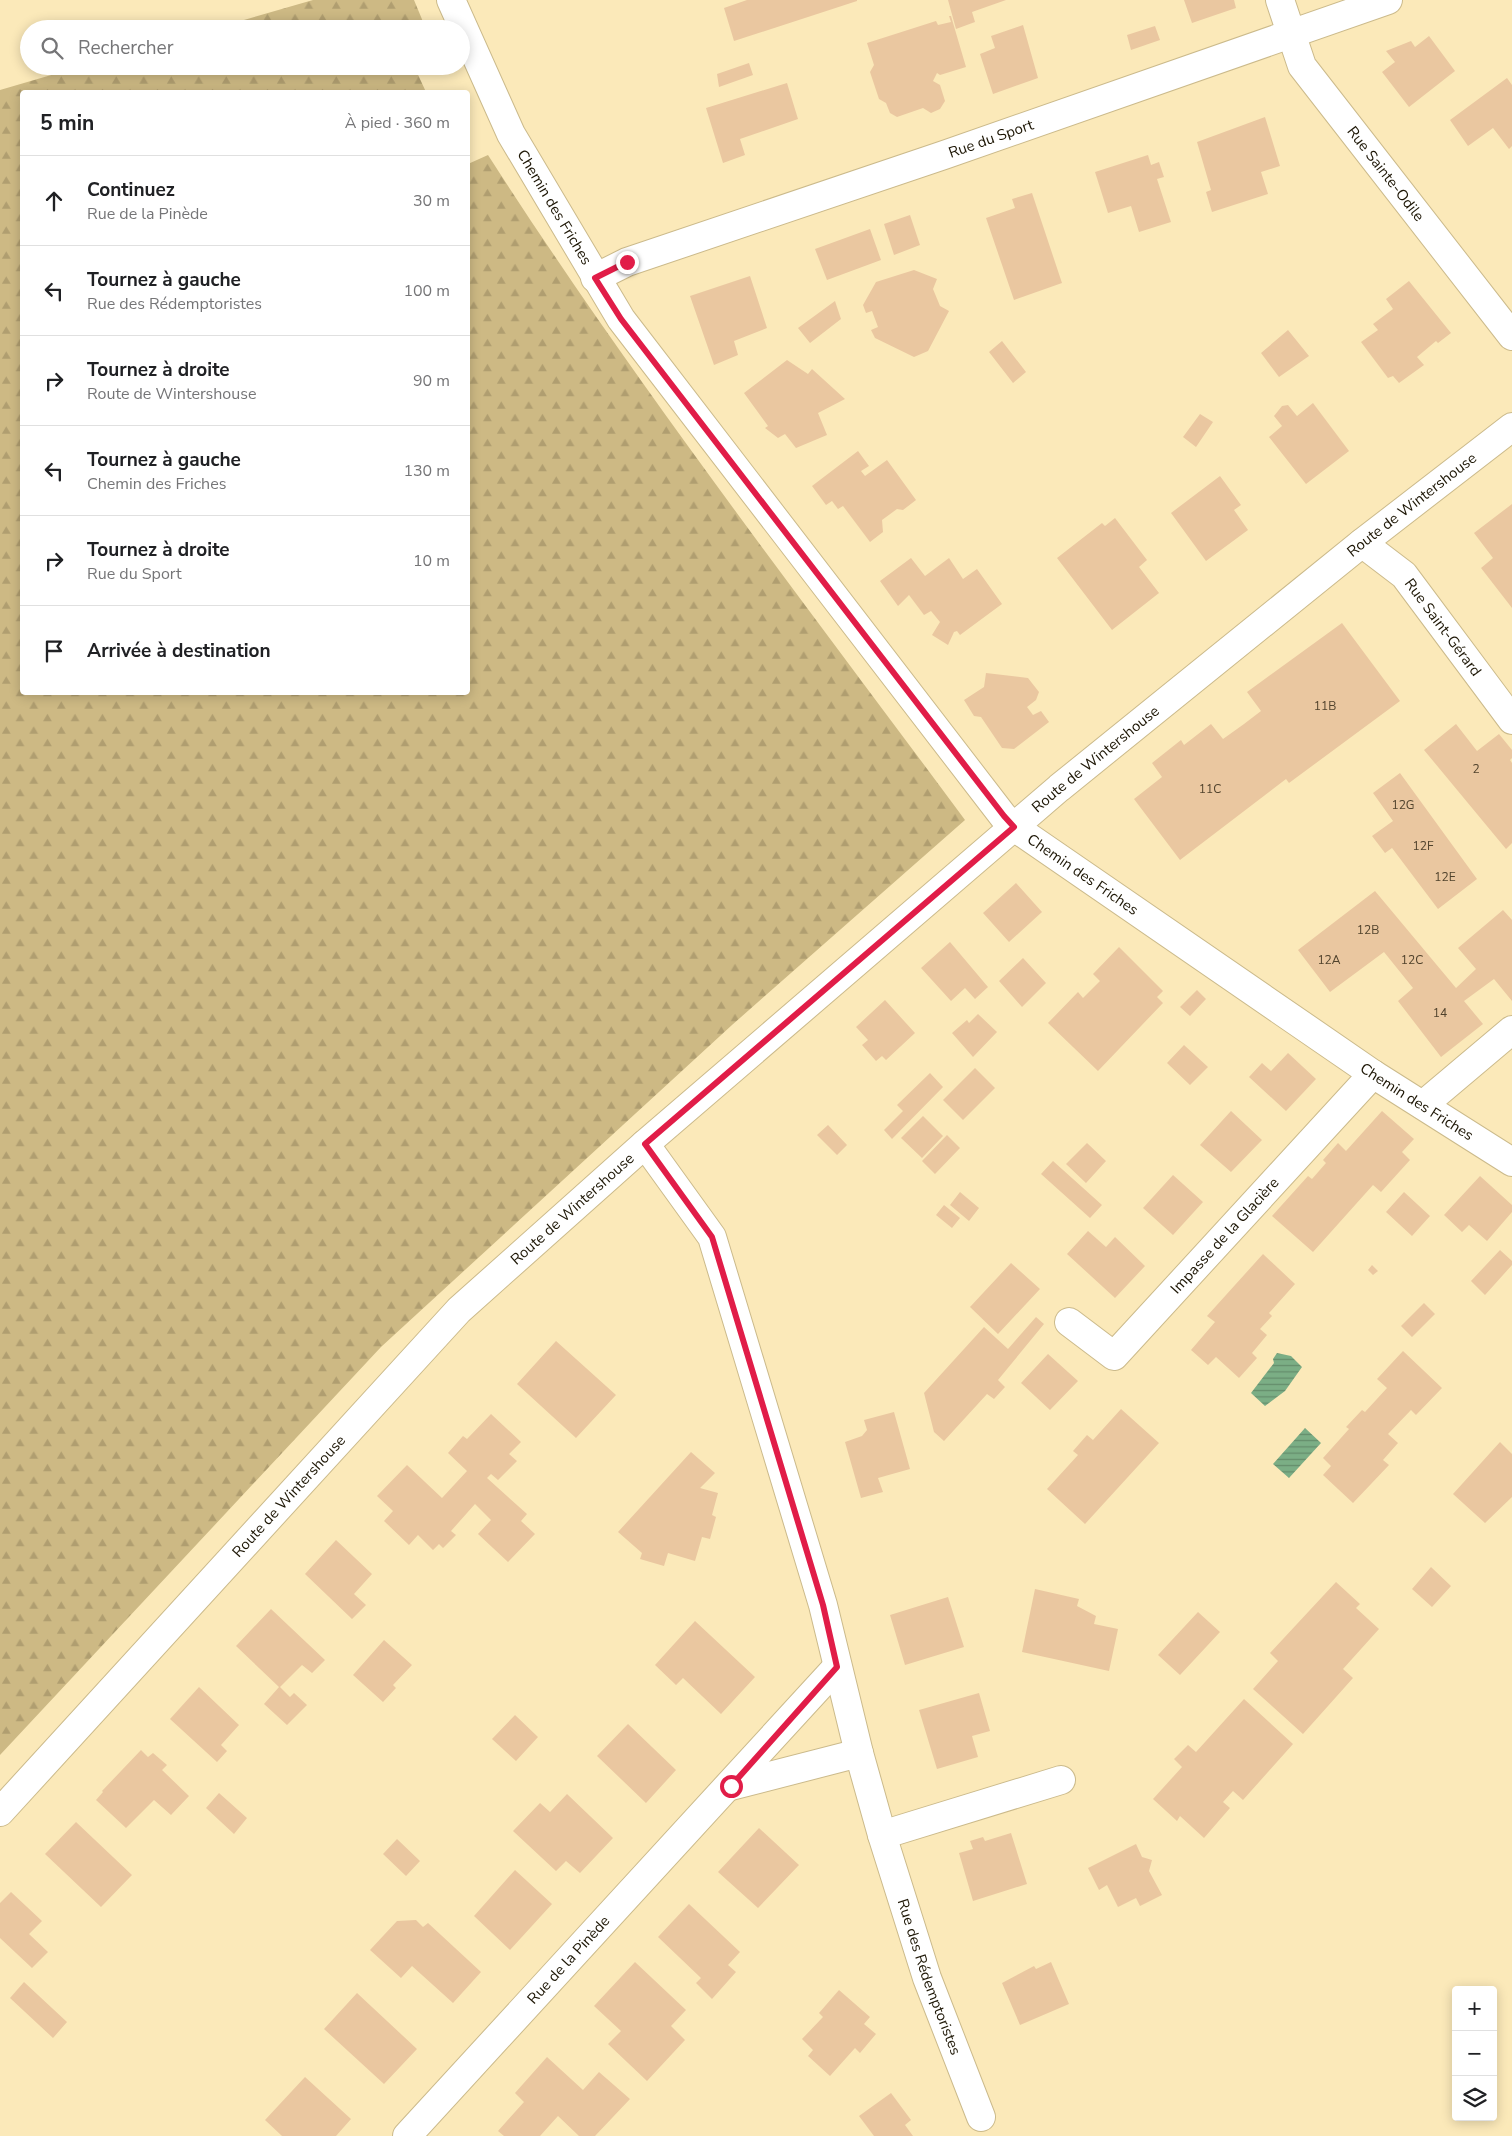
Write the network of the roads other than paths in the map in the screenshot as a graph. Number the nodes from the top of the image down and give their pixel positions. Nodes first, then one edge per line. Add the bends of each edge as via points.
1 (451, 0) edge
2 (1280, 0) edge
3 (1388, 0) edge
4 (460, 20) edge
5 (1291, 35) junction
6 (470, 42) edge
7 (595, 278) junction
8 (1512, 336) edge
9 (1512, 427) edge
10 (1362, 543) junction
11 (1512, 720) edge
12 (1014, 827) junction
13 (1512, 1030) edge
14 (1373, 1074) junction
15 (1423, 1105) junction
16 (645, 1144) junction
17 (1512, 1162) edge
18 (1069, 1322) dead end
19 (837, 1667) junction
20 (859, 1754) junction
21 (1061, 1780) dead end
22 (731, 1786) junction
23 (0, 1812) edge
24 (882, 1836) junction
25 (981, 2117) dead end
26 (407, 2136) edge

1 - 4 street, Chemin des Friches
2 - 5 street, Rue Sainte-Odile
3 - 5 street, Rue du Sport
5 - 7 street, Rue du Sport via 627,262
5 - 8 street, Rue Sainte-Odile via 1302,66
6 - 7 street, Chemin des Friches via 511,134
7 - 12 street, Chemin des Friches via 621,319
9 - 10 street, Route de Wintershouse
10 - 11 street, Rue Saint-Gérard via 1404,575
10 - 12 street, Route de Wintershouse
12 - 14 street, Chemin des Friches
12 - 16 street, Route de Wintershouse
13 - 15 street
14 - 15 street, Chemin des Friches
14 - 18 street, Impasse de la Glacière via 1114,1356
15 - 17 street, Chemin des Friches
16 - 19 street, Rue des Rédemptoristes via 712,1237 823,1605
16 - 23 street, Route de Wintershouse via 459,1310
19 - 20 street, Rue des Rédemptoristes
19 - 22 street, Rue de la Pinède
20 - 22 street
20 - 24 street, Rue des Rédemptoristes
21 - 24 street
22 - 26 street, Rue de la Pinède
24 - 25 street, Rue des Rédemptoristes via 927,1978

